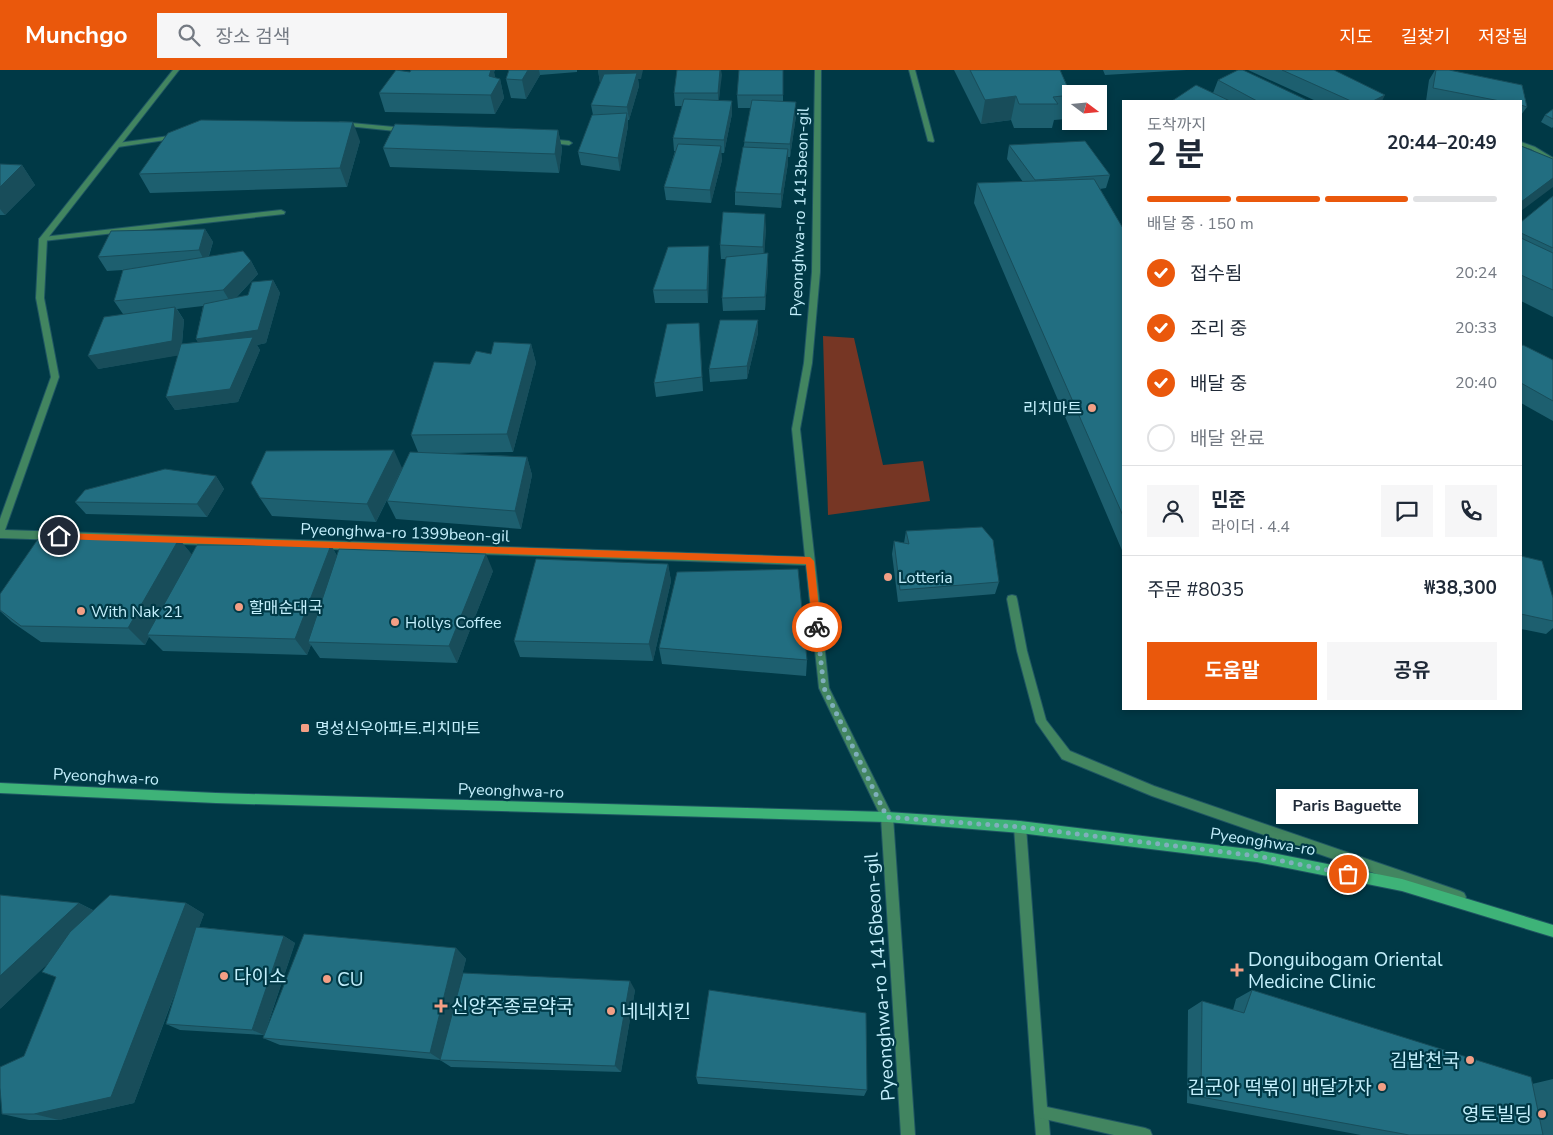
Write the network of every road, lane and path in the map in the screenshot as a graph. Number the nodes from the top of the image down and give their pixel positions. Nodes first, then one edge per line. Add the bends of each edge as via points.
1 (176, 70) edge
2 (818, 70) edge
3 (912, 70) edge
4 (334, 124) edge
5 (412, 130) edge
6 (183, 136) edge
7 (540, 140) edge
8 (931, 141) dead end
9 (569, 143) dead end
10 (1522, 144) edge
11 (118, 145) junction
12 (1551, 158) edge
13 (280, 212) dead end
14 (43, 240) junction
15 (0, 533) edge
16 (810, 561) junction
17 (1012, 599) dead end
18 (0, 788) edge
19 (887, 817) junction
20 (1020, 827) junction
21 (1553, 930) edge
22 (1041, 1112) junction
23 (908, 1135) edge
24 (1043, 1135) edge
25 (1145, 1135) edge

1 - 11 street
2 - 16 street, Pyeonghwa-ro 1413beon-gil via 816,272 808,363 796,429
3 - 8 street
4 - 5 street
6 - 11 street
7 - 9 street
10 - 12 street
11 - 14 street
13 - 14 street
14 - 15 street, Pyeonghwa-ro 1399beon-gil via 40,298 55,378
15 - 16 street, Pyeonghwa-ro 1399beon-gil
16 - 19 street, Pyeonghwa-ro 1413beon-gil via 824,688
17 - 21 street via 1041,722 1066,755 1152,791
18 - 19 main road, Pyeonghwa-ro via 216,798
19 - 20 main road, Pyeonghwa-ro
19 - 23 street, Pyeonghwa-ro 1416beon-gil
20 - 21 main road, Pyeonghwa-ro via 1257,856 1402,885
20 - 22 street
22 - 24 street
22 - 25 street

